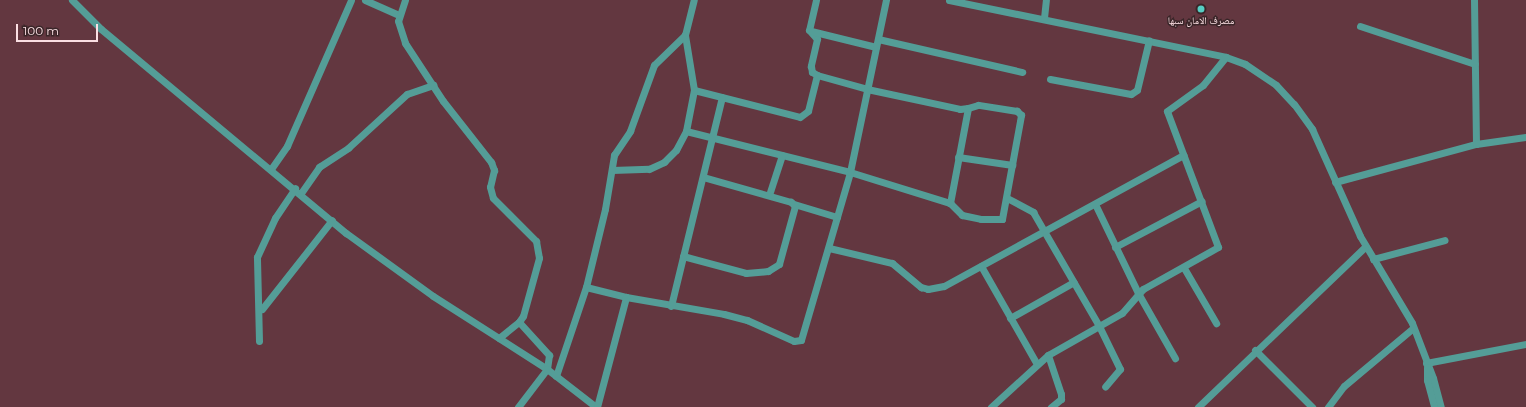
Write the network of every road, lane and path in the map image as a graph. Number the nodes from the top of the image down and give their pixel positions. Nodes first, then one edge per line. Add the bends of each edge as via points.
1 (72, 0) edge
2 (351, 0) edge
3 (365, 0) edge
4 (405, 0) edge
5 (694, 0) edge
6 (816, 0) edge
7 (886, 0) edge
8 (949, 0) edge
9 (1046, 0) edge
10 (1474, 0) edge
11 (978, 3) edge
12 (398, 16) junction
13 (1044, 18) junction
14 (1360, 26) dead end
15 (809, 30) junction
16 (684, 35) junction
17 (878, 39) junction
18 (1149, 40) junction
19 (876, 47) junction
20 (1226, 57) junction
21 (1475, 64) junction
22 (1022, 72) dead end
23 (817, 75) junction
24 (1050, 79) dead end
25 (433, 85) junction
26 (867, 89) junction
27 (694, 90) junction
28 (722, 98) junction
29 (968, 108) junction
30 (686, 131) junction
31 (1526, 137) edge
32 (713, 138) junction
33 (1476, 144) junction
34 (782, 155) junction
35 (1183, 155) junction
36 (958, 157) junction
37 (1012, 165) junction
38 (271, 169) junction
39 (612, 170) junction
40 (850, 172) junction
41 (703, 177) junction
42 (1335, 182) junction
43 (295, 188) junction
44 (301, 193) junction
45 (769, 195) junction
46 (1007, 198) junction
47 (1202, 201) junction
48 (950, 202) junction
49 (794, 204) junction
50 (1095, 204) junction
51 (837, 217) junction
52 (332, 220) junction
53 (1045, 230) junction
54 (1445, 240) dead end
55 (1115, 247) junction
56 (1365, 247) junction
57 (829, 248) junction
58 (683, 256) junction
59 (1374, 259) junction
60 (981, 266) junction
61 (1184, 268) junction
62 (1074, 282) junction
63 (586, 287) junction
64 (1138, 293) junction
65 (626, 297) junction
66 (671, 306) junction
67 (262, 309) dead end
68 (1010, 318) junction
69 (519, 322) junction
70 (1216, 323) dead end
71 (1099, 326) junction
72 (1413, 328) junction
73 (499, 338) junction
74 (259, 341) dead end
75 (1526, 344) edge
76 (1255, 350) junction
77 (1048, 355) junction
78 (1175, 358) dead end
79 (1037, 364) junction
80 (1426, 365) junction
81 (547, 369) junction
82 (556, 376) junction
83 (1105, 387) dead end
84 (518, 407) edge
85 (596, 407) edge
86 (991, 407) edge
87 (1050, 407) edge
88 (1198, 407) edge
89 (1312, 407) edge
90 (1328, 407) edge
91 (1434, 407) edge
92 (1440, 407) edge

1 - 38 street via 101,29 146,64 220,130
2 - 38 street via 287,146
3 - 12 street
4 - 12 street
5 - 16 street
6 - 15 street
7 - 17 street
8 - 11 street
9 - 13 street
10 - 21 street
11 - 13 street
12 - 25 street via 398,25 405,43
13 - 18 street
14 - 21 street
15 - 19 street
15 - 23 street via 817,39 811,66 812,72
16 - 27 street
16 - 39 street via 654,65 630,131 614,155
17 - 19 street
17 - 22 street
18 - 20 street
18 - 24 street via 1137,90 1131,94
19 - 26 street
20 - 35 street via 1203,85 1167,111
20 - 42 street via 1255,71 1285,93 1312,129
21 - 33 street
23 - 26 street
23 - 28 street via 808,111 800,117
25 - 44 street via 407,94 348,148 319,167
25 - 69 street via 490,162 494,170 490,187 493,198 535,238 539,258 523,316
26 - 29 street via 960,109
26 - 40 street
27 - 28 street
27 - 30 street
28 - 32 street
29 - 36 street
29 - 37 street via 978,106 1020,113
30 - 32 street
30 - 39 street via 676,150 664,162 649,169
31 - 33 street
32 - 34 street
32 - 41 street
33 - 42 street
34 - 40 street
34 - 45 street
35 - 47 street
35 - 50 street
36 - 37 street
36 - 48 street
37 - 46 street
38 - 43 street
39 - 63 street
40 - 48 street
40 - 51 street
41 - 45 street
41 - 58 street
42 - 56 street
43 - 44 street
43 - 74 street via 275,218 257,257
44 - 52 street
45 - 49 street
46 - 48 street via 1002,219 996,220 962,215
46 - 53 street via 1033,212
47 - 55 street
47 - 61 street via 1218,247
49 - 51 street
49 - 58 street via 779,264 768,271 753,274
50 - 53 street
50 - 55 street
51 - 57 street
52 - 67 street
52 - 73 street via 433,296
53 - 60 street
53 - 62 street
54 - 59 street
55 - 64 street
56 - 59 street
56 - 76 street
57 - 60 street via 892,263 921,287 928,289 944,286
57 - 66 street via 803,337 797,341 748,320
58 - 66 street
59 - 72 street
60 - 68 street
61 - 64 street
61 - 70 street
62 - 68 street
62 - 71 street
63 - 65 street
63 - 82 street
64 - 71 street via 1122,313
64 - 78 street
65 - 66 street
65 - 85 street
68 - 79 street
69 - 73 street
69 - 81 street via 549,355
71 - 77 street
71 - 83 street via 1120,369
72 - 80 street
72 - 90 street via 1344,386
73 - 81 street
75 - 80 street
76 - 88 street
76 - 89 street
77 - 79 street
77 - 87 street via 1061,394 1061,398
79 - 86 street via 1018,385
80 - 91 street
80 - 92 street
81 - 82 street
81 - 84 street
82 - 85 street

